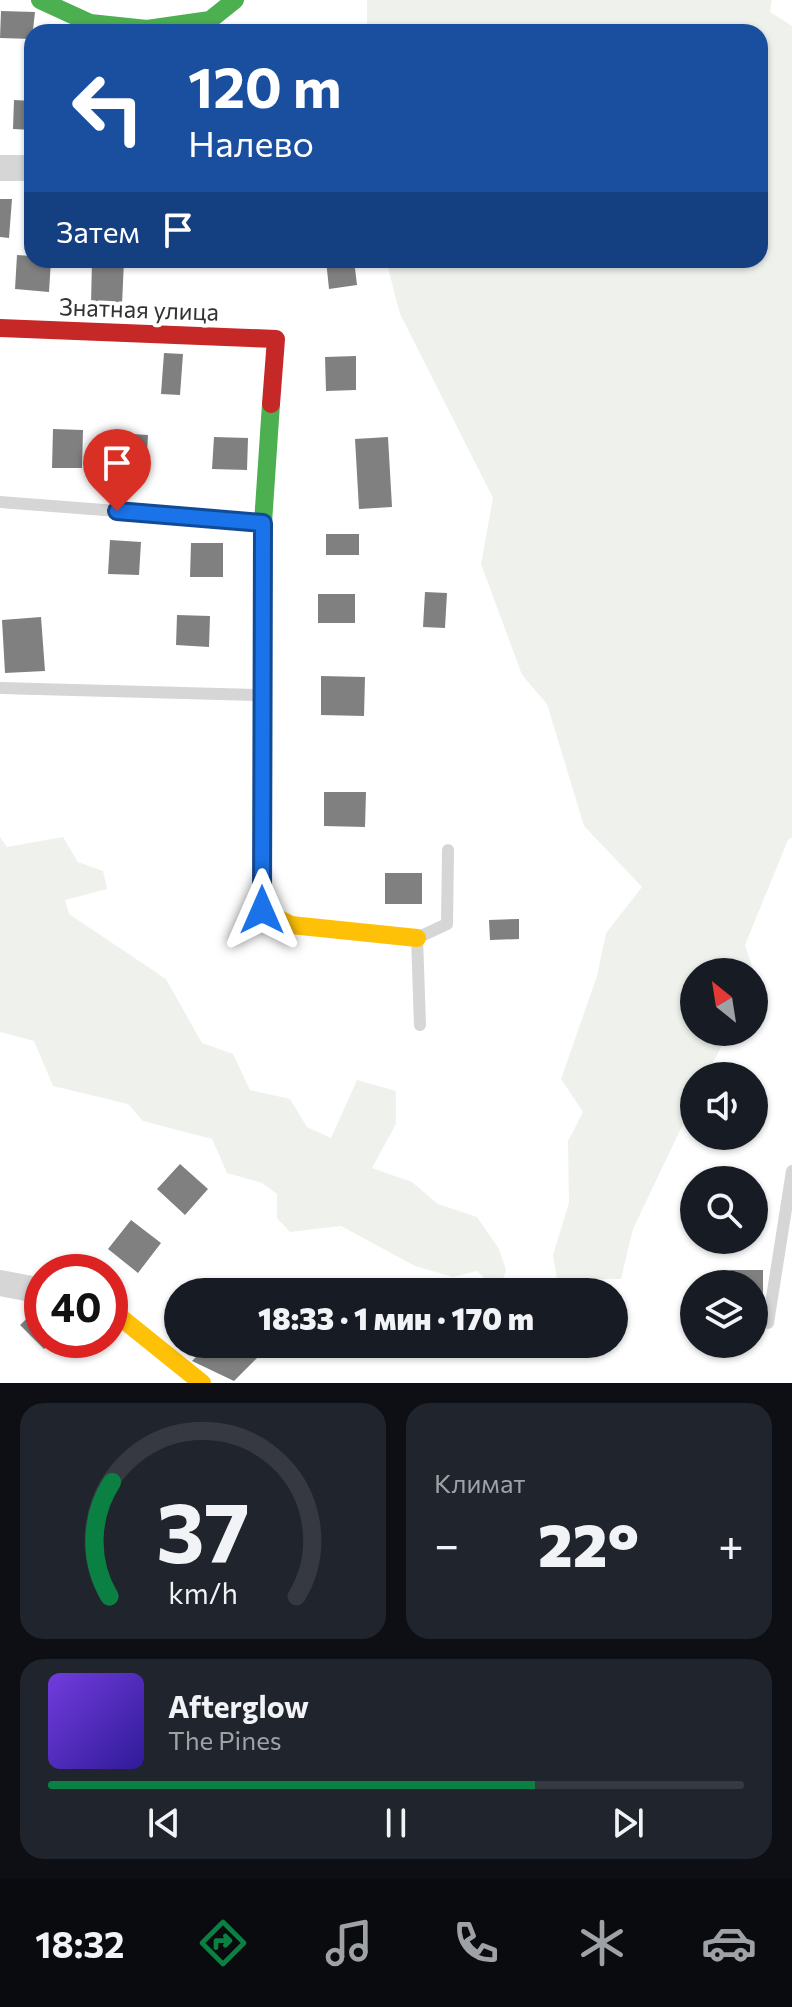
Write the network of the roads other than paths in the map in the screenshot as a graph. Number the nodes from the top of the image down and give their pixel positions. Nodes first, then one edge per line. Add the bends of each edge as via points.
1 (40, 0) edge
2 (235, 0) edge
3 (100, 24) edge
4 (182, 24) edge
5 (0, 168) edge
6 (24, 168) edge
7 (0, 328) edge
8 (0, 502) edge
9 (263, 523) junction
10 (0, 688) edge
11 (263, 695) junction
12 (448, 850) dead end
13 (417, 938) junction
14 (420, 1025) dead end
15 (792, 1171) edge
16 (0, 1283) edge
17 (24, 1288) edge
18 (128, 1323) edge
19 (768, 1323) dead end
20 (202, 1383) edge

1 - 3 street
2 - 4 street via 210,20
5 - 6 street
7 - 9 street, Знатная улица via 276,339
8 - 9 lane
9 - 11 street
10 - 11 lane
11 - 13 street via 262,910 291,925
12 - 13 lane via 447,924
13 - 14 lane
15 - 19 lane
16 - 17 street
18 - 20 street

